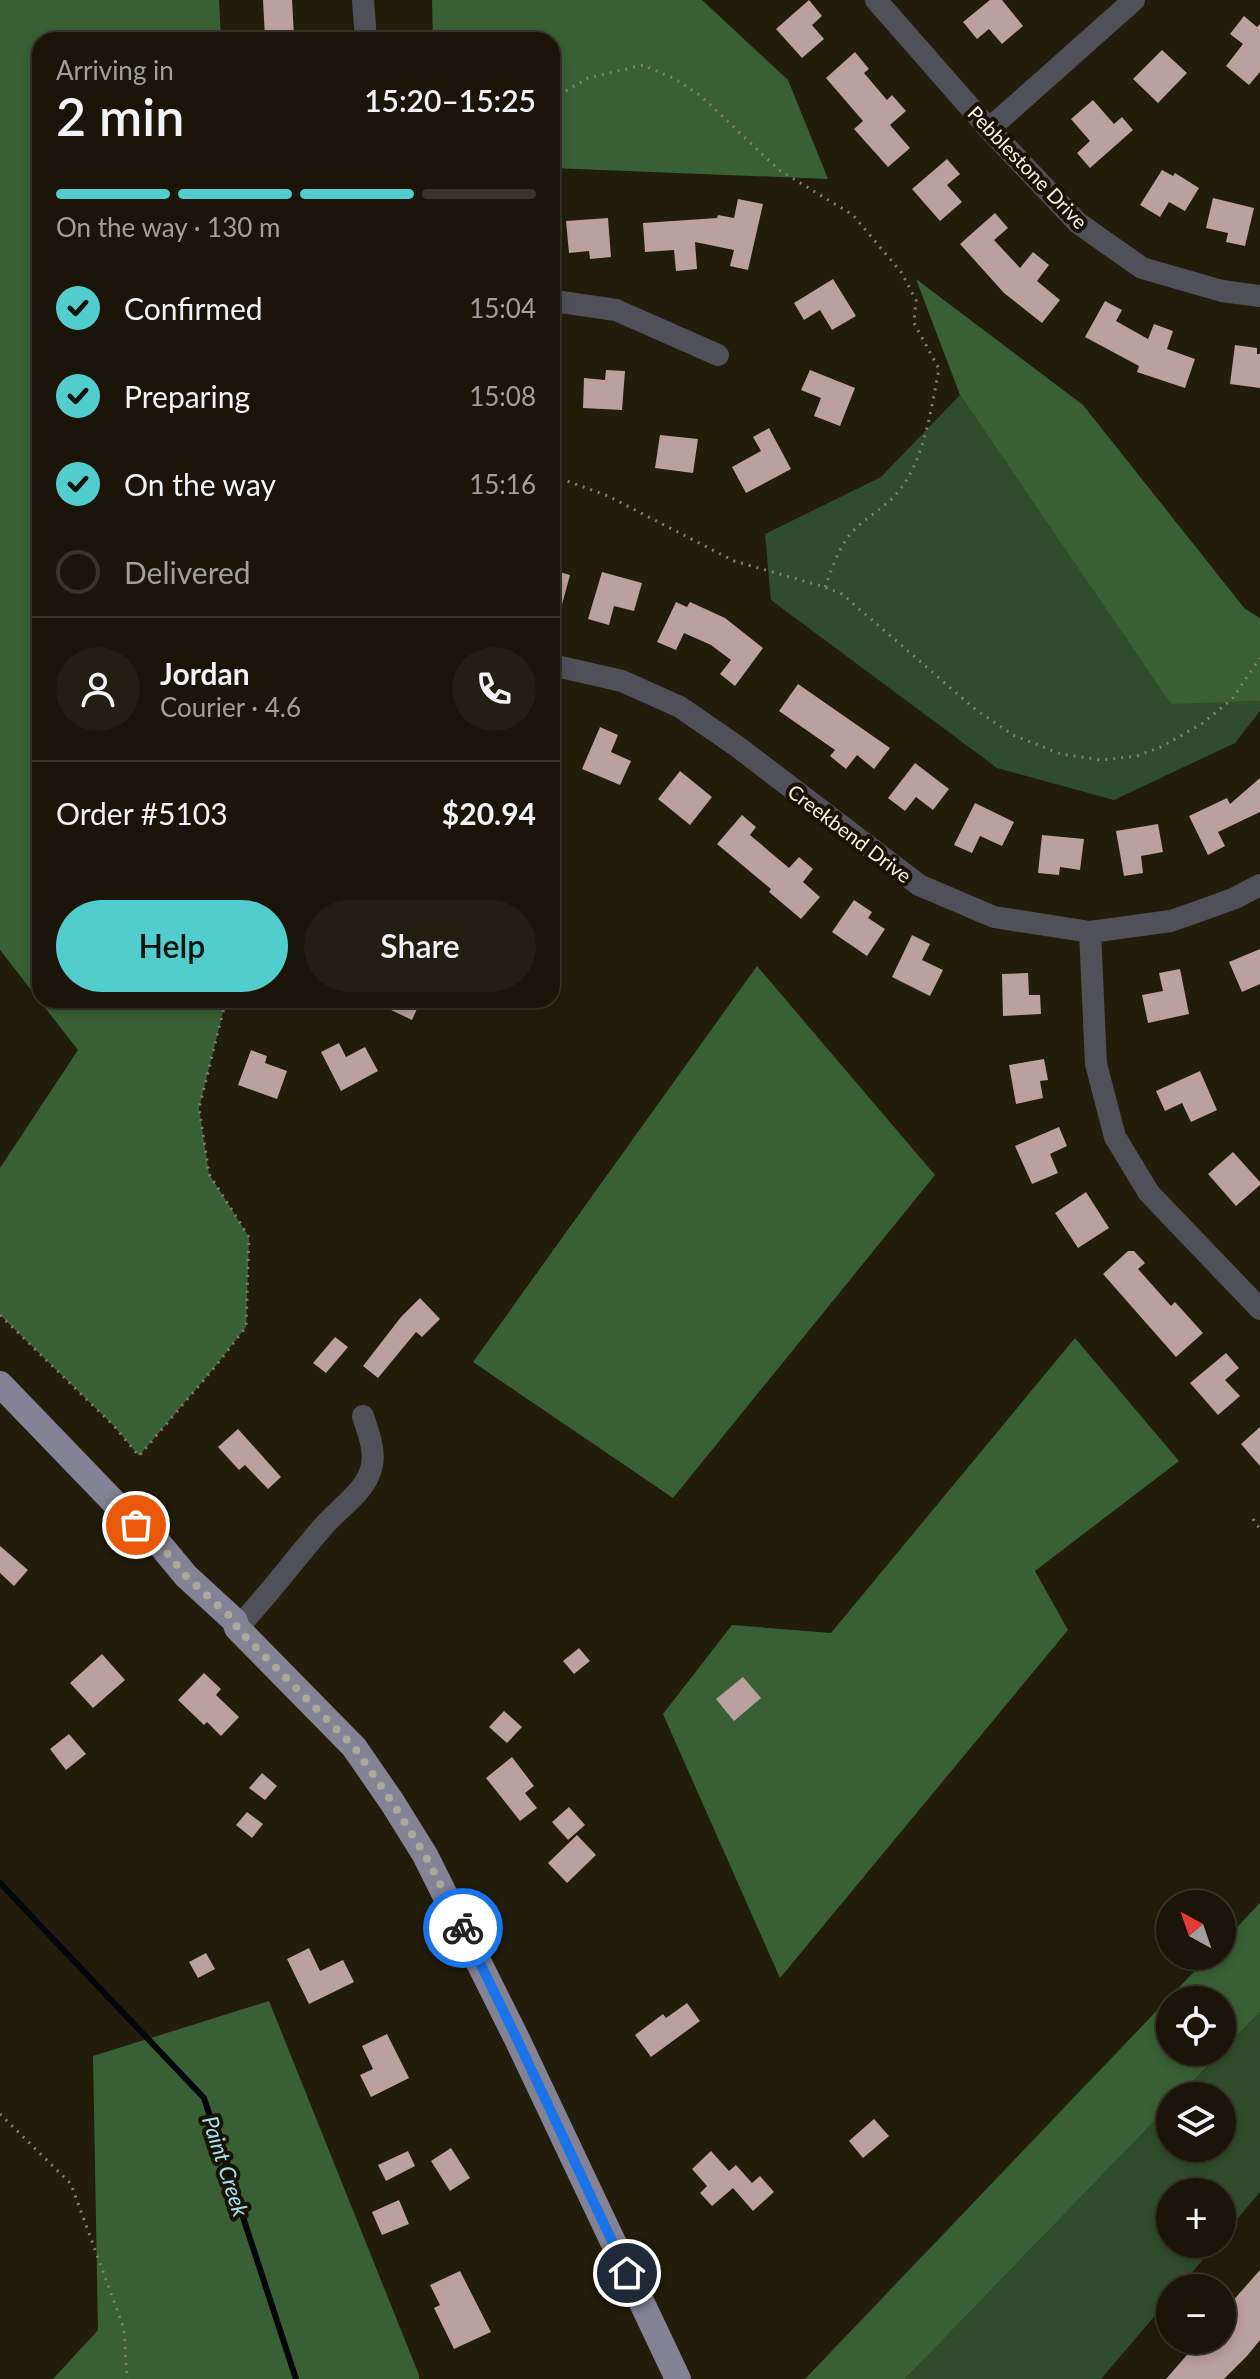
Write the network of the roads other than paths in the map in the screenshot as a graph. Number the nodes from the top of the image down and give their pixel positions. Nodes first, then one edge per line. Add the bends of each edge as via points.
1 (363, 0) edge
2 (876, 0) edge
3 (1134, 0) edge
4 (365, 32) edge
5 (989, 129) junction
6 (1260, 296) edge
7 (560, 302) edge
8 (718, 355) dead end
9 (560, 667) edge
10 (1260, 885) edge
11 (1090, 932) junction
12 (1260, 1309) edge
13 (0, 1384) edge
14 (363, 1416) dead end
15 (237, 1628) junction
16 (678, 2379) edge

1 - 4 street
2 - 5 street, Pebblestone Drive
3 - 5 street
5 - 6 street, Pebblestone Drive via 1078,223 1142,268
7 - 8 street via 616,310
9 - 11 street, Creekbend Drive via 622,681 680,707 919,885 994,917
10 - 11 street, Creekbend Drive via 1171,921
11 - 12 street via 1096,1064 1115,1137 1149,1193
13 - 15 main road
14 - 15 street via 372,1447 366,1480
15 - 16 main road via 354,1747 425,1855

